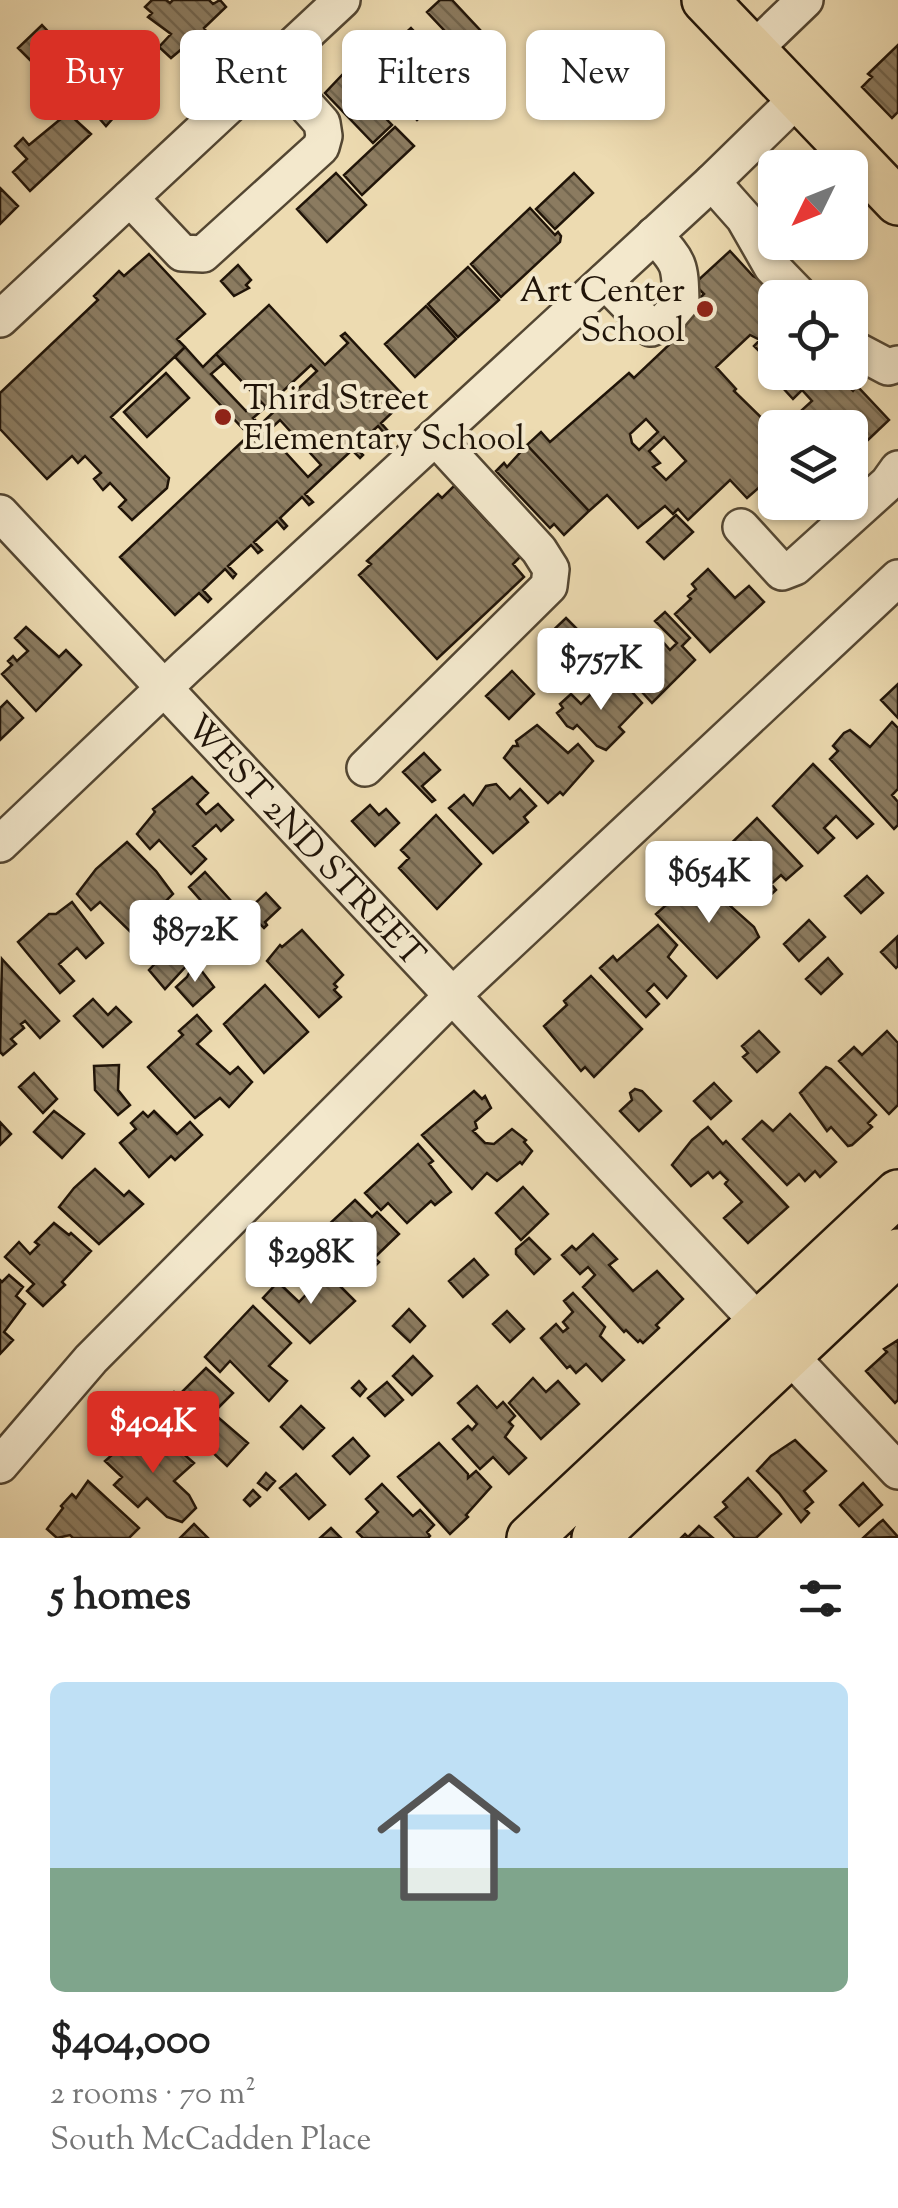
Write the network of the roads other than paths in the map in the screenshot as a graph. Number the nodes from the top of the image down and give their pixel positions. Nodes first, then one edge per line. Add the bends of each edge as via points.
1 (342, 0) edge
2 (705, 0) edge
3 (805, 0) edge
4 (310, 30) edge
5 (753, 50) junction
6 (798, 98) junction
7 (213, 120) edge
8 (319, 120) edge
9 (712, 182) junction
10 (130, 198) junction
11 (898, 202) edge
12 (654, 235) junction
13 (605, 280) junction
14 (785, 280) edge
15 (0, 319) edge
16 (868, 356) edge
17 (898, 364) edge
18 (435, 438) junction
19 (898, 469) edge
20 (0, 513) edge
21 (741, 527) dead end
22 (898, 578) edge
23 (163, 688) junction
24 (365, 768) dead end
25 (0, 844) edge
26 (453, 996) junction
27 (898, 1193) edge
28 (898, 1252) edge
29 (773, 1339) junction
30 (0, 1465) edge
31 (898, 1471) edge
32 (530, 1538) edge
33 (594, 1538) edge

1 - 4 street
2 - 5 main road
3 - 5 street
5 - 6 main road
6 - 9 street
6 - 11 main road
7 - 10 street
8 - 10 street via 320,147 209,250 182,253
9 - 12 street
9 - 14 street
10 - 15 street
12 - 13 street
12 - 13 street via 678,261 680,276 681,302 664,322 651,328
13 - 18 street
16 - 17 street via 888,367
18 - 23 street
18 - 24 street via 539,550 551,568 549,586
19 - 21 street via 782,572
20 - 23 street, WEST 2ND STREET
22 - 26 street
23 - 25 street
23 - 26 street, WEST 2ND STREET
26 - 29 street, WEST 2ND STREET
26 - 30 street via 92,1358
27 - 29 main road
28 - 29 main road
29 - 31 street, WEST 2ND STREET
29 - 32 main road
29 - 33 main road

